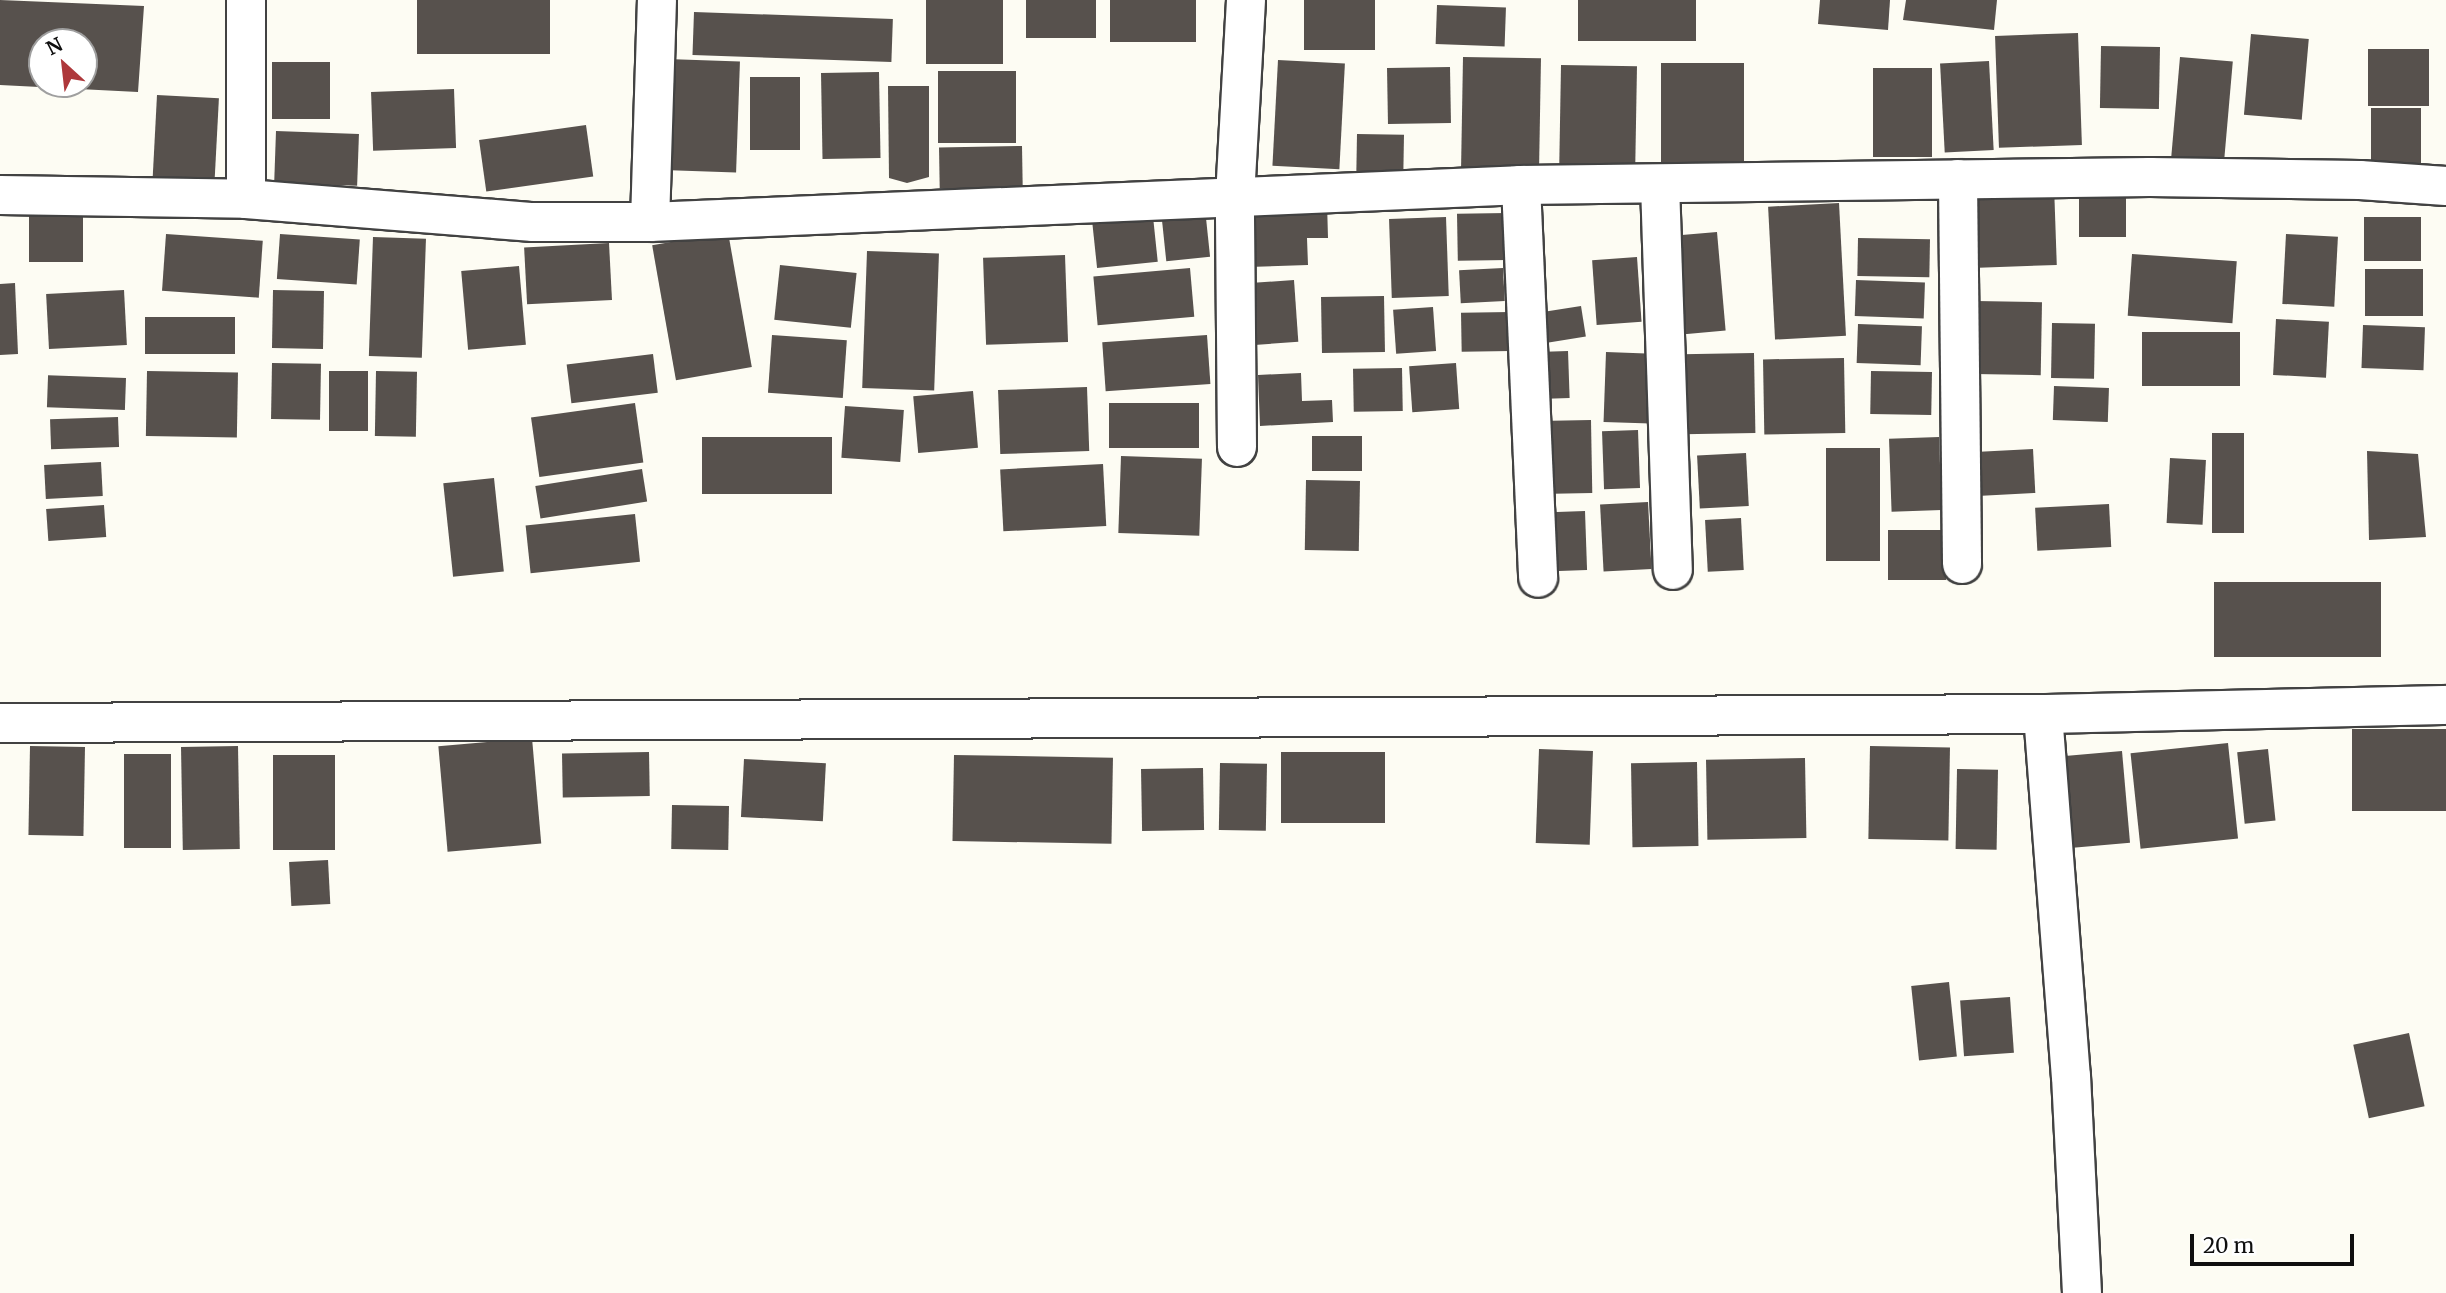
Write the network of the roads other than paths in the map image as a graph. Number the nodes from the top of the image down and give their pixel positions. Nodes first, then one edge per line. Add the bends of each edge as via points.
1 (246, 0) edge
2 (657, 0) edge
3 (1246, 0) edge
4 (1958, 179) junction
5 (1660, 184) junction
6 (1521, 185) junction
7 (2446, 186) edge
8 (0, 195) edge
9 (1235, 197) junction
10 (246, 199) junction
11 (650, 222) junction
12 (1237, 447) dead end
13 (1962, 564) dead end
14 (1673, 570) dead end
15 (1538, 578) dead end
16 (2446, 705) edge
17 (2043, 714) junction
18 (0, 723) edge
19 (2082, 1293) edge

1 - 10 street
2 - 11 street
3 - 9 street
4 - 5 street
4 - 7 street via 2360,180
4 - 13 street
5 - 6 street
5 - 14 street
6 - 9 street
6 - 15 street
8 - 10 street
9 - 11 street
9 - 12 street
10 - 11 street via 533,222
16 - 17 street
17 - 18 street
17 - 19 street

